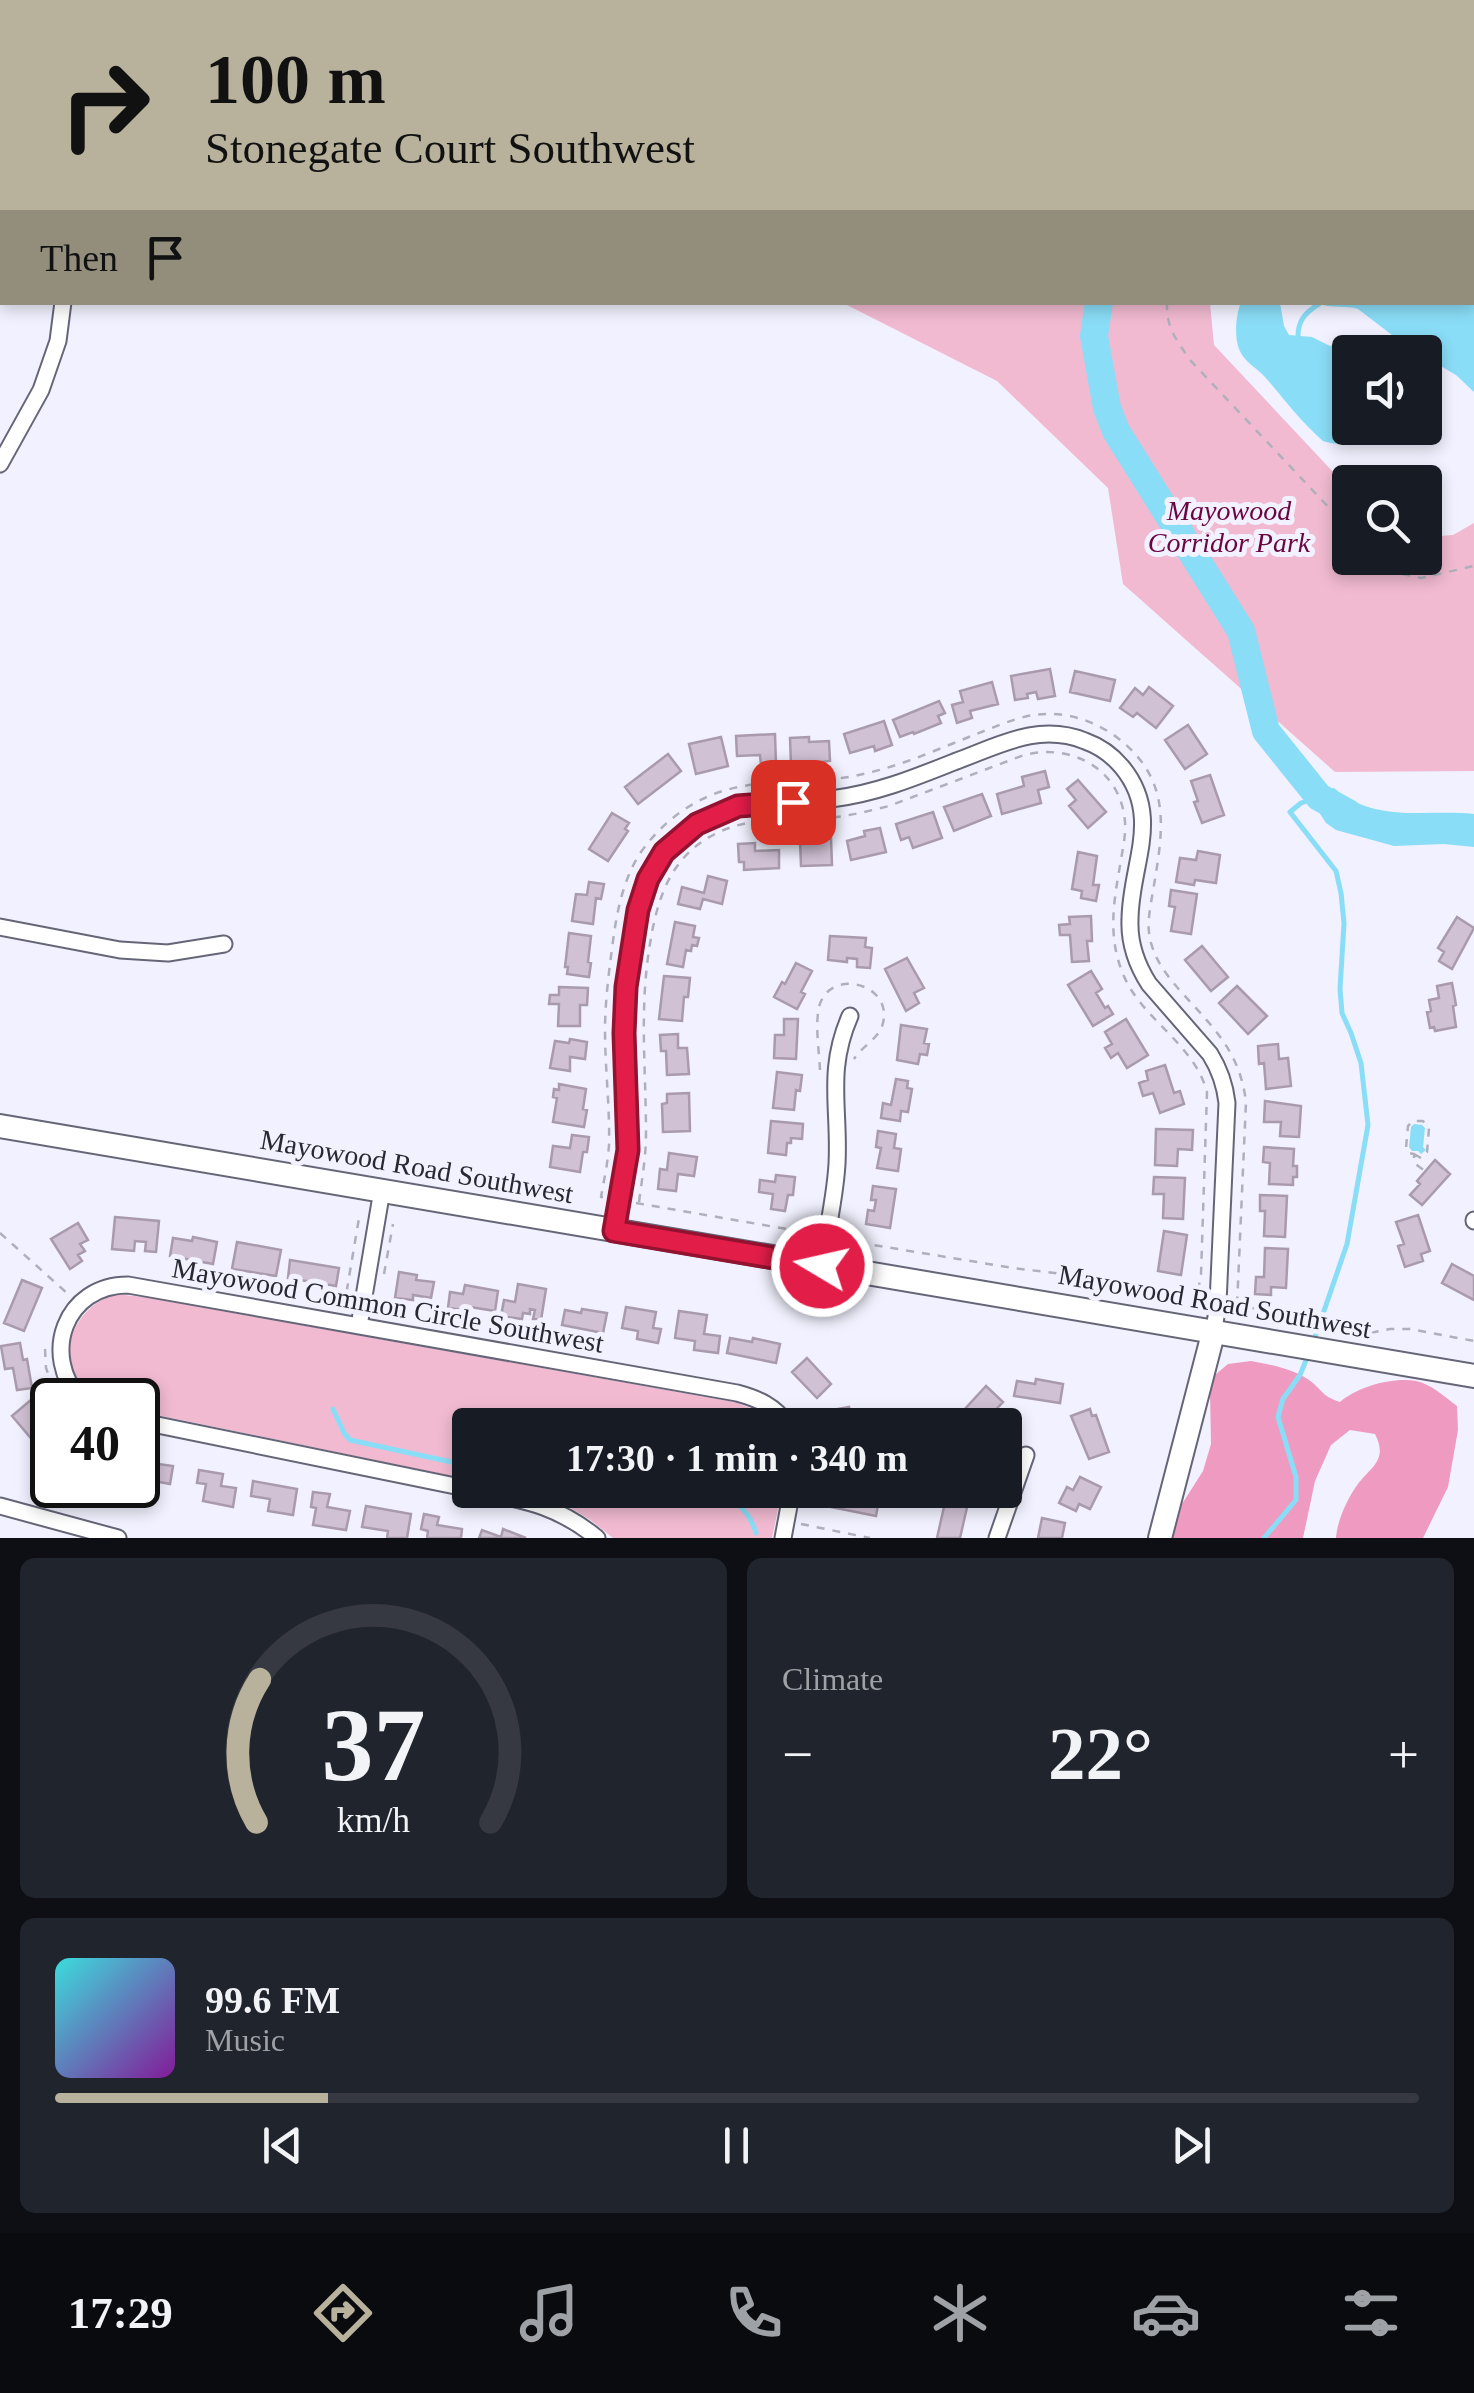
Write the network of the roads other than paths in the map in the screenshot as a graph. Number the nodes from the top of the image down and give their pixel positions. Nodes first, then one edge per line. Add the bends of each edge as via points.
1 (63, 305) edge
2 (0, 464) edge
3 (0, 927) edge
4 (224, 944) dead end
5 (850, 1016) dead end
6 (0, 1126) edge
7 (382, 1190) junction
8 (614, 1231) junction
9 (822, 1266) junction
10 (359, 1326) junction
11 (1214, 1330) junction
12 (1474, 1376) edge
13 (66, 1378) edge
14 (773, 1408) edge
15 (160, 1425) edge
16 (1026, 1455) dead end
17 (452, 1486) edge
18 (0, 1506) edge
19 (548, 1508) edge
20 (789, 1508) edge
21 (118, 1538) edge
22 (598, 1538) edge
23 (783, 1538) edge
24 (997, 1538) edge
25 (1160, 1538) edge

1 - 2 street via 41,390
3 - 4 street via 120,950 168,953
5 - 9 street via 837,1055 837,1168
6 - 7 street, Mayowood Road Southwest
7 - 8 street, Mayowood Road Southwest
7 - 10 street
8 - 9 street, Mayowood Road Southwest
8 - 11 street via 628,1150 626,987 642,894 664,852 724,811 866,794 1019,738 1063,734 1114,759 1137,794 1144,826 1130,914 1133,950 1149,984 1210,1054 1225,1088
9 - 11 street, Mayowood Road Southwest
10 - 13 street, Mayowood Common Circle Southwest via 113,1285 70,1316 61,1338
10 - 14 street, Mayowood Common Circle Southwest via 736,1393
11 - 12 street, Mayowood Road Southwest via 1348,1344
11 - 25 street
15 - 17 street
16 - 24 street
18 - 21 street
19 - 22 street
20 - 23 street

